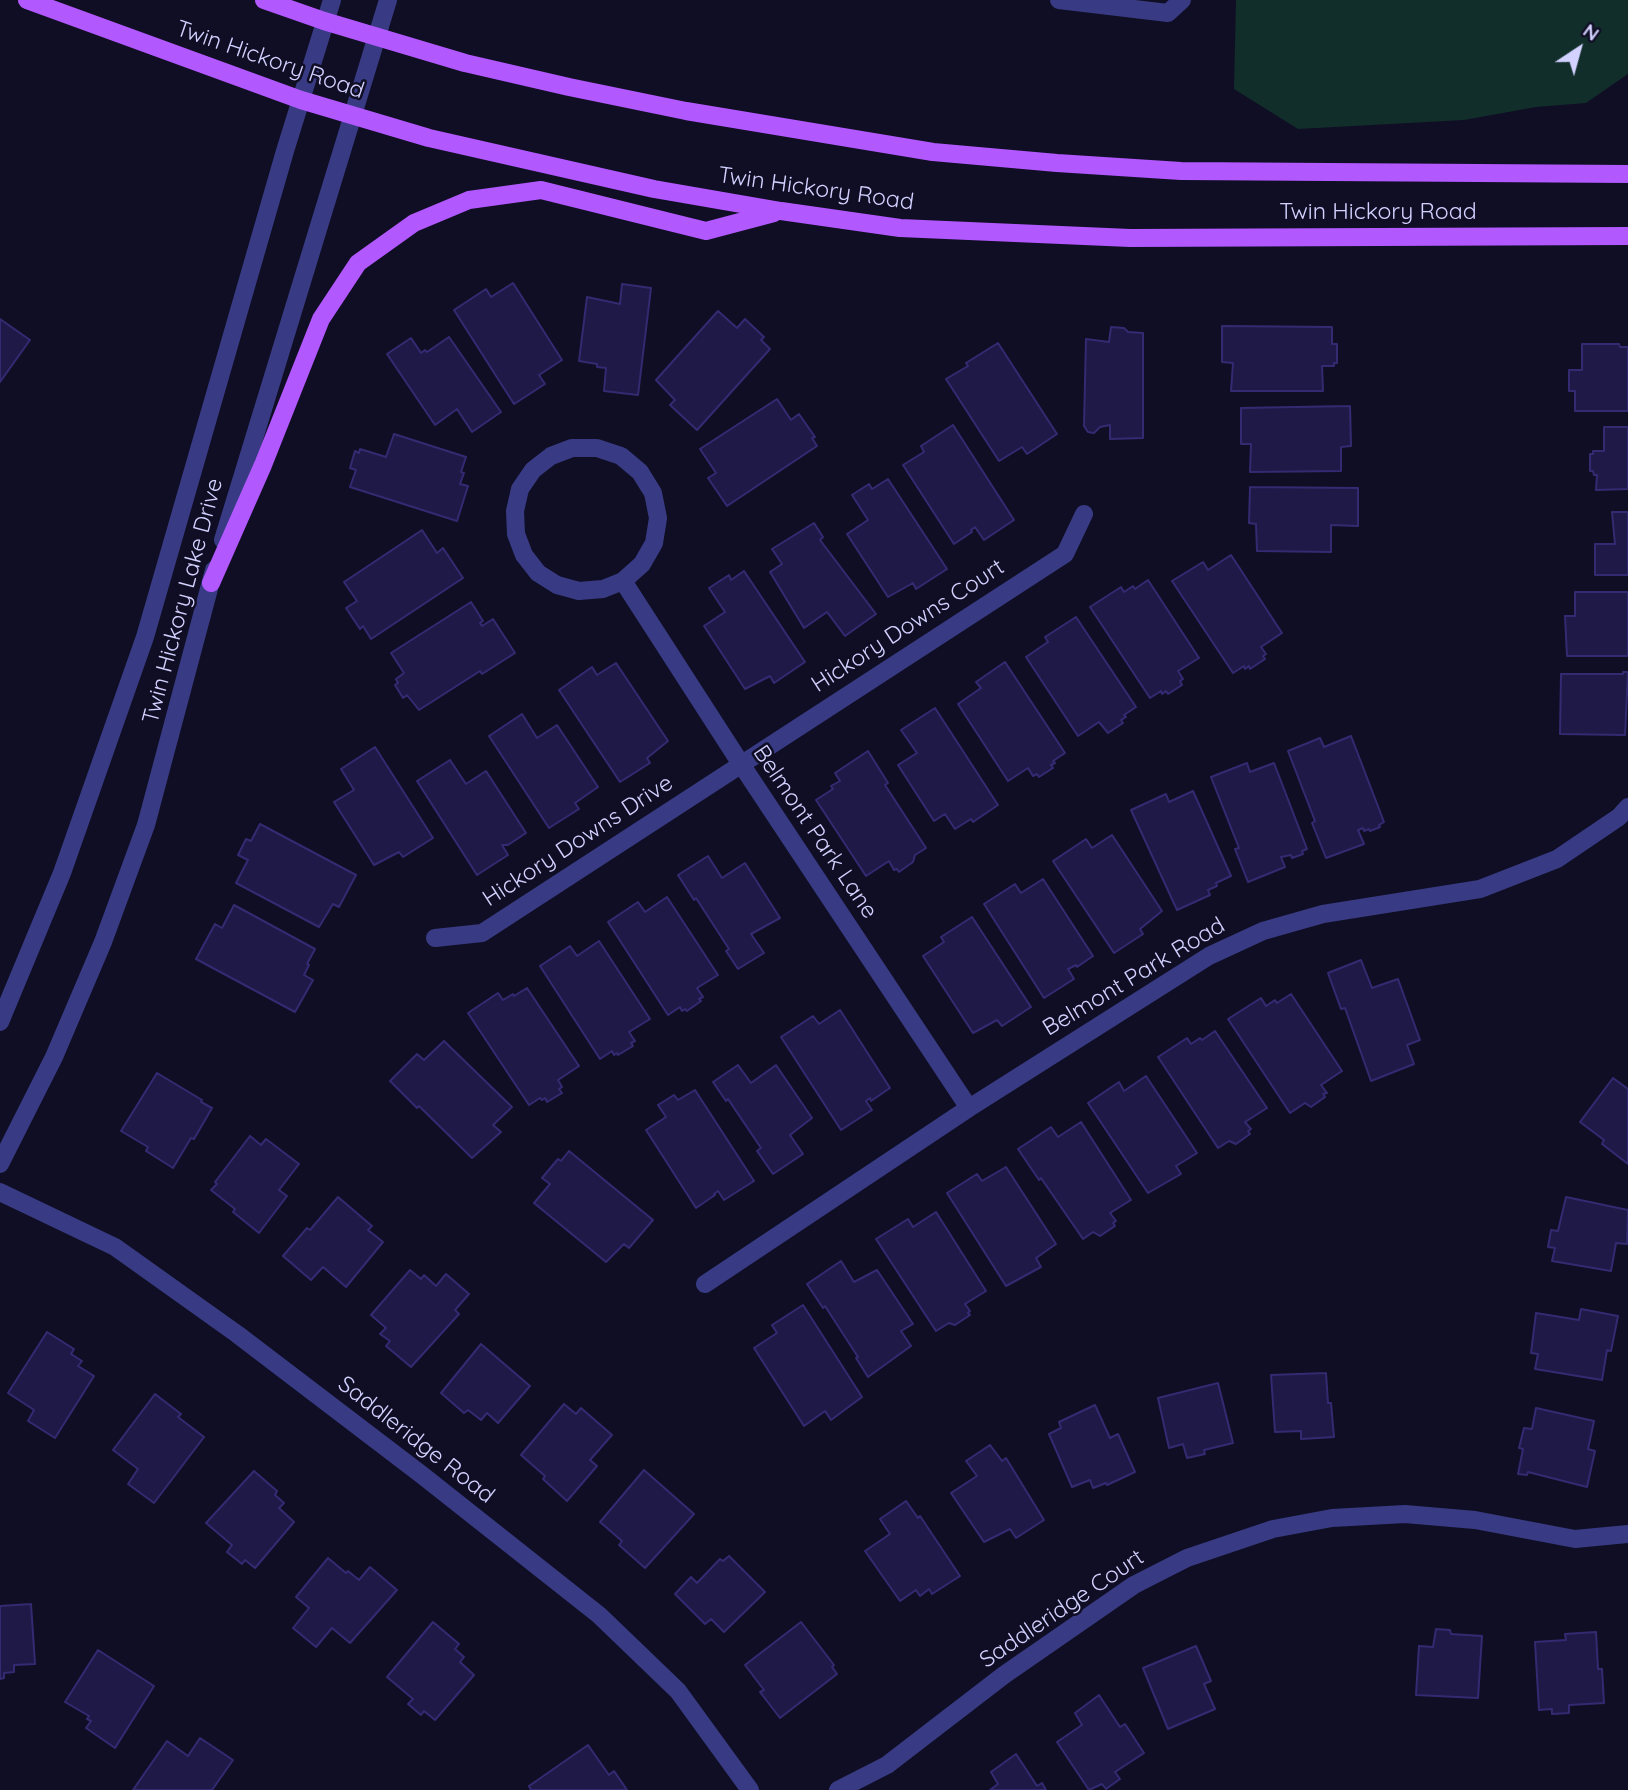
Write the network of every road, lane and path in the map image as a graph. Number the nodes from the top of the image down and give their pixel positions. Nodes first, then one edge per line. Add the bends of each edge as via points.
1 (27, 0) edge
2 (264, 0) edge
3 (332, 0) edge
4 (388, 0) edge
5 (1059, 0) edge
6 (1182, 0) edge
7 (324, 21) junction
8 (376, 36) junction
9 (301, 100) junction
10 (352, 114) junction
11 (1628, 173) edge
12 (781, 211) junction
13 (1628, 236) edge
14 (1084, 513) dead end
15 (623, 581) junction
16 (211, 583) junction
17 (741, 764) junction
18 (1628, 807) edge
19 (435, 938) dead end
20 (0, 1021) edge
21 (969, 1108) junction
22 (0, 1164) edge
23 (0, 1192) edge
24 (705, 1284) dead end
25 (1628, 1534) edge
26 (750, 1790) edge
27 (838, 1790) edge

1 - 9 main road, Twin Hickory Road
2 - 7 main road, Twin Hickory Road
3 - 7 street, Twin Hickory Lake Drive
4 - 8 street, Twin Hickory Lake Drive
5 - 6 street via 1168,13
7 - 8 main road, Twin Hickory Road
7 - 9 street, Twin Hickory Lake Drive
8 - 10 street, Twin Hickory Lake Drive
8 - 11 main road, Twin Hickory Road via 464,63 686,111 933,152 1181,171
9 - 10 main road, Twin Hickory Road
9 - 20 street, Twin Hickory Lake Drive via 145,637 62,873
10 - 12 main road, Twin Hickory Road via 429,138 654,189
10 - 16 street, Twin Hickory Lake Drive
12 - 13 main road, Twin Hickory Road via 900,228 1118,238
12 - 16 main road via 706,230 541,190 469,200 414,223 358,263 321,319
14 - 17 street, Hickory Downs Court via 1065,554
15 - 15 street via 642,564 654,542 658,517 653,493 640,472 621,456 597,448 572,448 551,456 533,470 520,489 516,534 524,555 538,573 579,591
15 - 17 street, Belmont Park Lane
16 - 22 street, Twin Hickory Lake Drive via 146,825 54,1057
17 - 19 street, Hickory Downs Drive via 482,933
17 - 21 street, Belmont Park Lane
18 - 21 street, Belmont Park Road via 1557,859 1480,889 1324,914 1263,931 1209,956
21 - 24 street, Belmont Park Road
23 - 26 street, Saddleridge Road via 115,1247 248,1342 599,1615 678,1690
25 - 27 street, Saddleridge Court via 1575,1539 1475,1520 1405,1514 1332,1518 1273,1529 1187,1558 1133,1585 1004,1675 887,1765

